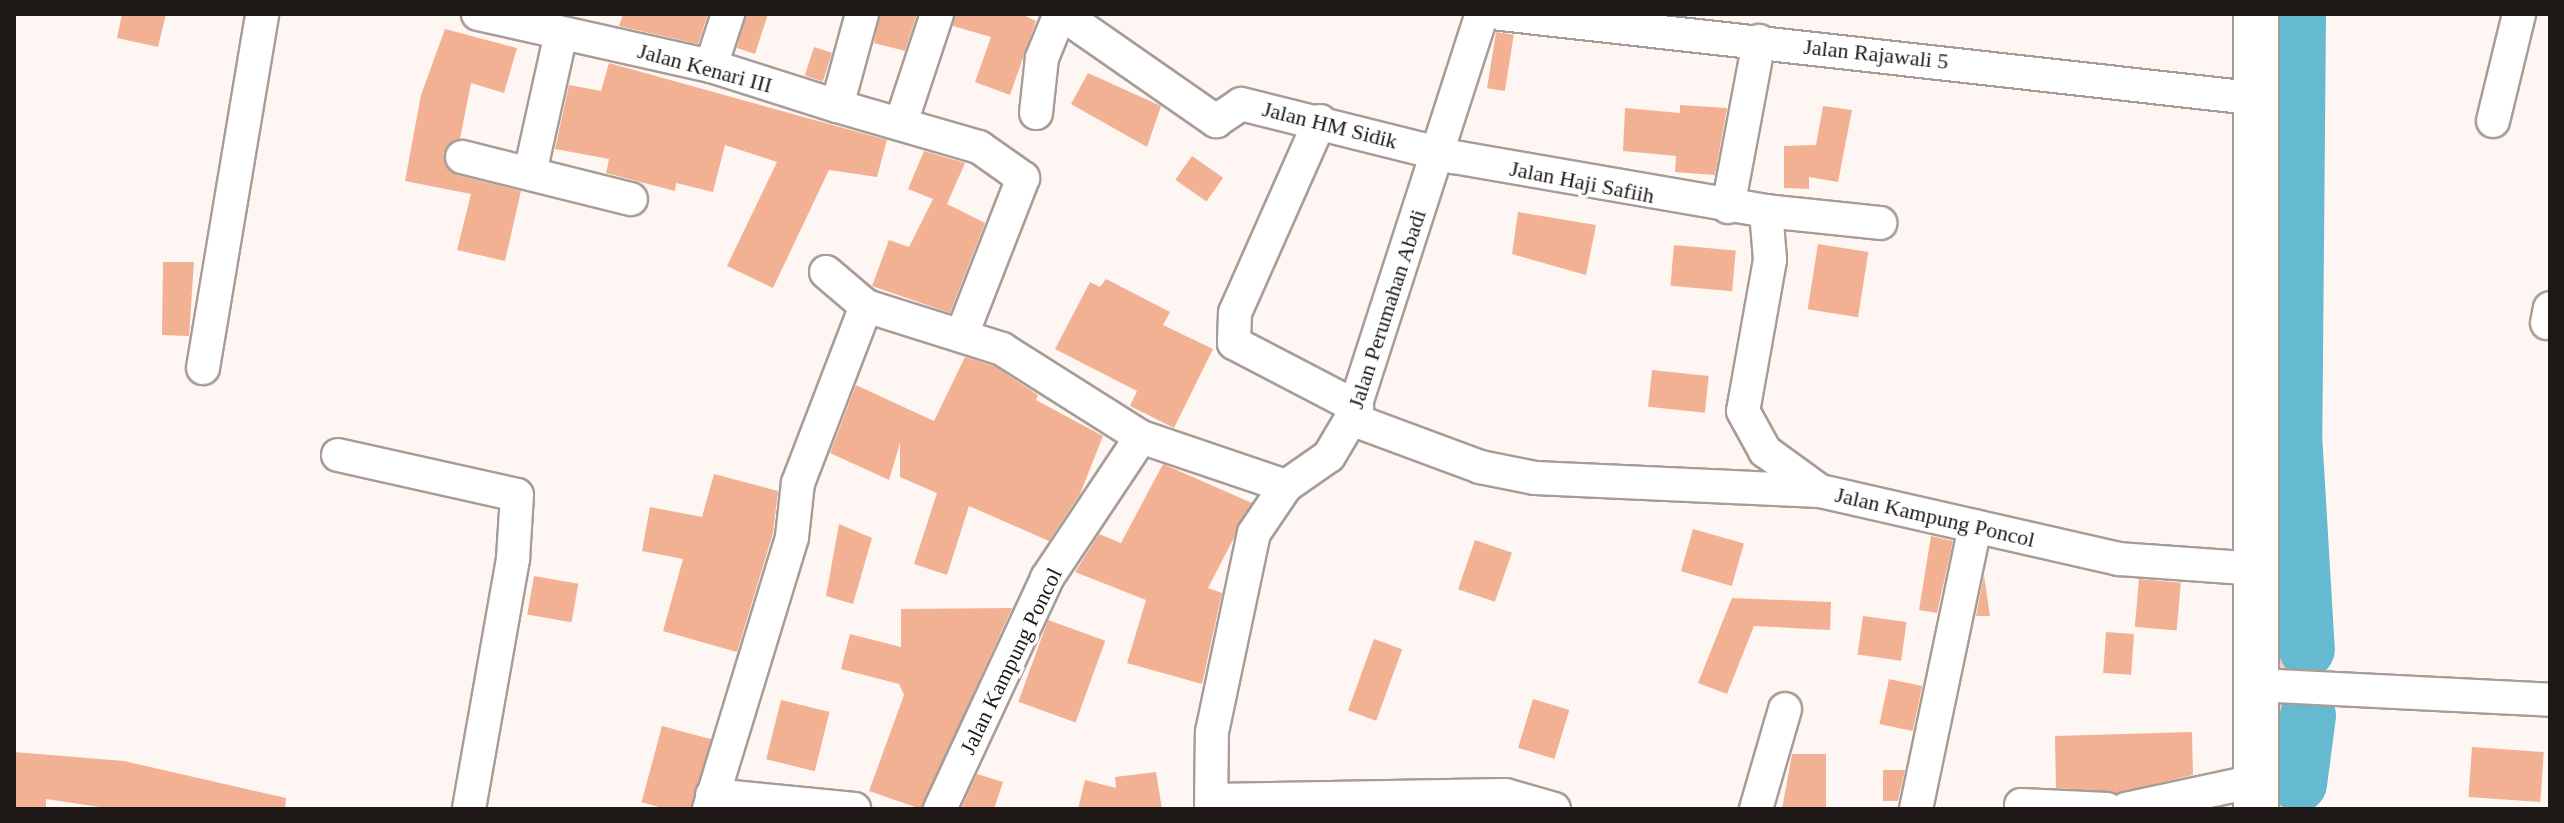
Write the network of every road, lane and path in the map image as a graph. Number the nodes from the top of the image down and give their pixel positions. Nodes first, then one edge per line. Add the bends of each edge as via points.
1 (262, 14) edge
2 (478, 14) edge
3 (728, 14) edge
4 (862, 14) edge
5 (937, 14) edge
6 (1482, 14) edge
7 (1501, 14) edge
8 (2256, 14) edge
9 (2519, 14) edge
10 (1064, 15) edge
11 (574, 28) edge
12 (1759, 41) junction
13 (711, 66) junction
14 (2251, 98) junction
15 (837, 106) junction
16 (1036, 113) dead end
17 (1320, 121) junction
18 (2493, 121) dead end
19 (901, 123) junction
20 (1438, 152) junction
21 (462, 157) dead end
22 (530, 173) junction
23 (631, 199) dead end
24 (1728, 207) junction
25 (1766, 211) junction
26 (1880, 223) dead end
27 (826, 272) dead end
28 (866, 306) junction
29 (963, 332) junction
30 (203, 368) dead end
31 (1354, 413) junction
32 (1141, 437) junction
33 (338, 455) dead end
34 (1286, 486) junction
35 (1820, 491) junction
36 (1975, 526) junction
37 (2257, 569) junction
38 (2268, 683) junction
39 (2550, 700) edge
40 (1785, 709) dead end
41 (2256, 795) edge
42 (710, 802) edge
43 (1212, 805) edge
44 (2021, 805) dead end
45 (469, 809) edge
46 (854, 809) edge
47 (940, 809) edge
48 (1554, 809) edge
49 (1756, 809) edge
50 (1916, 809) edge
51 (2107, 809) edge
52 (2126, 809) edge

1 - 30 street
2 - 11 street, Jalan Kenari III
3 - 13 street
4 - 15 street
5 - 19 street
6 - 20 street, Jalan Perumahan Abadi
7 - 12 street, Jalan Rajawali 5
8 - 14 street
9 - 18 street
10 - 16 street via 1042,58
10 - 17 street, Jalan HM Sidik via 1205,118 1222,120 1241,104
11 - 13 street, Jalan Kenari III
11 - 22 street
12 - 14 street, Jalan Rajawali 5
12 - 24 street
13 - 15 street, Jalan Kenari III
14 - 37 street
15 - 19 street, Jalan Kenari III
17 - 20 street, Jalan HM Sidik
17 - 31 street via 1235,313 1234,343
19 - 29 street, Jalan Kenari III via 979,147 1023,178
20 - 24 street, Jalan Haji Safiih
20 - 31 street, Jalan Perumahan Abadi
21 - 22 street
22 - 23 street
24 - 25 street
25 - 26 street
25 - 35 street, Jalan Kampung Poncol via 1770,260 1743,411 1765,451
27 - 28 street
28 - 29 street
28 - 42 street via 798,483 792,537
29 - 32 street
31 - 34 street, Jalan Perumahan Abadi via 1329,456
31 - 35 street via 1480,467 1535,478
32 - 34 street
32 - 47 street, Jalan Kampung Poncol via 1047,578
33 - 45 street via 517,495 517,535
34 - 43 street, Jalan Perumahan Abadi via 1254,533 1239,581 1212,732
35 - 36 street, Jalan Kampung Poncol
36 - 37 street, Jalan Kampung Poncol via 2119,559
36 - 50 street
37 - 38 street
38 - 39 street
38 - 41 street
40 - 49 street
41 - 52 street
42 - 46 street
43 - 48 street via 1505,795
44 - 51 street

